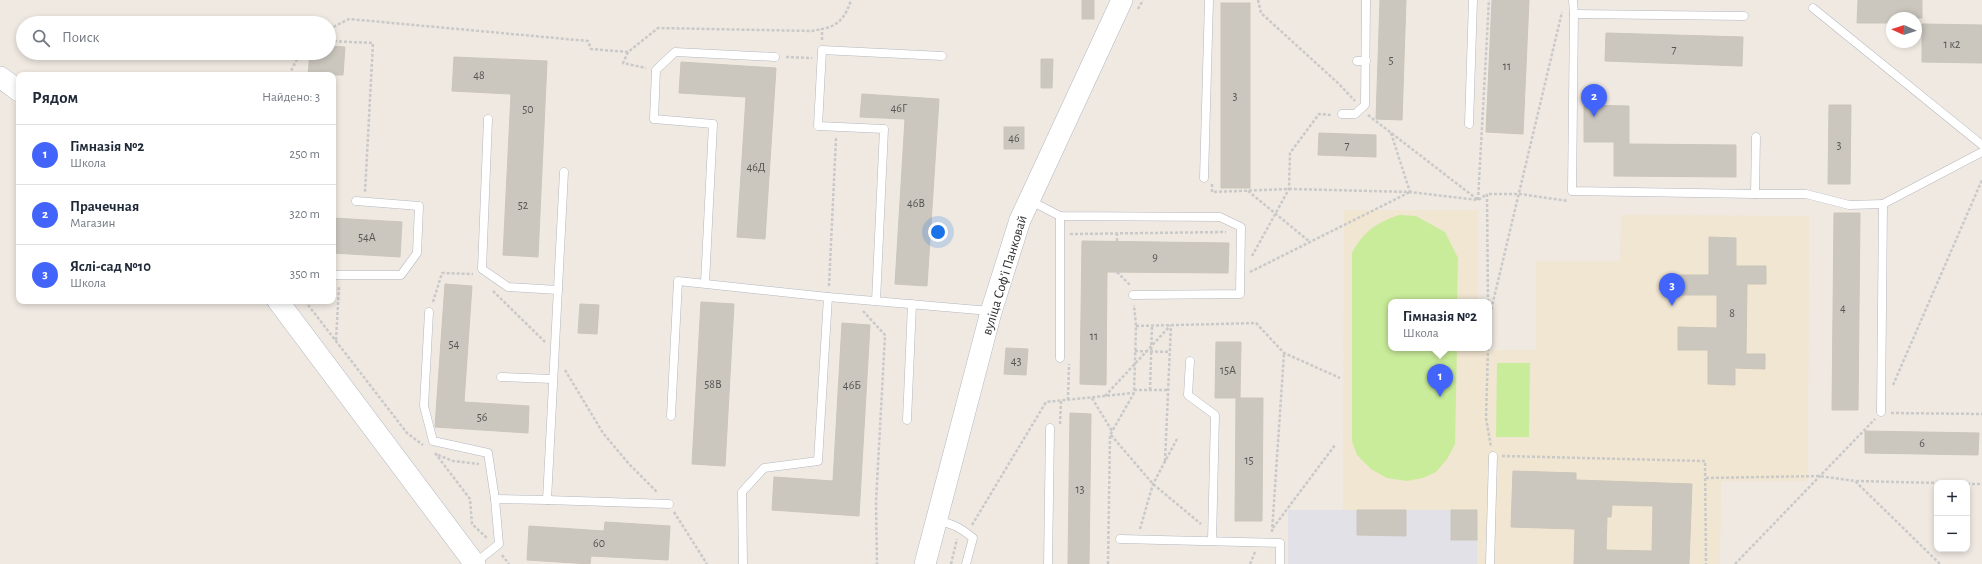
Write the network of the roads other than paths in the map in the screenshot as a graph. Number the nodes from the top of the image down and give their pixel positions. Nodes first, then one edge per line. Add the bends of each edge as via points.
1 (1208, 0) edge
2 (1366, 0) edge
3 (1473, 0) edge
4 (1573, 0) edge
5 (1129, 6) edge
6 (1813, 8) dead end
7 (1574, 14) junction
8 (1744, 16) dead end
9 (942, 56) dead end
10 (775, 57) road end
11 (0, 77) edge
12 (16, 89) edge
13 (1342, 114) dead end
14 (488, 119) dead end
15 (1469, 124) dead end
16 (1756, 137) dead end
17 (1982, 145) edge
18 (1982, 152) edge
19 (564, 172) dead end
20 (1204, 178) dead end
21 (1755, 194) junction
22 (1028, 200) junction
23 (360, 202) road end
24 (1883, 204) junction
25 (1060, 216) junction
26 (336, 275) edge
27 (705, 283) junction
28 (558, 290) junction
29 (1132, 291) road end
30 (828, 297) junction
31 (876, 301) junction
32 (912, 304) junction
33 (285, 306) edge
34 (429, 312) road end
35 (991, 312) junction
36 (1060, 358) dead end
37 (1190, 361) dead end
38 (501, 377) dead end
39 (552, 380) junction
40 (1881, 412) road end
41 (671, 416) dead end
42 (907, 420) dead end
43 (1050, 428) dead end
44 (1493, 456) road end
45 (496, 499) junction
46 (547, 500) junction
47 (669, 504) road end
48 (936, 521) junction
49 (1212, 537) junction
50 (1120, 539) dead end
51 (475, 564) edge
52 (743, 564) edge
53 (925, 564) edge
54 (966, 564) edge
55 (1048, 564) edge
56 (1280, 564) edge
57 (1490, 564) edge

1 - 20 lane
2 - 13 lane via 1361,61 1365,104 1355,114
3 - 15 lane
4 - 7 lane
5 - 22 main road, вуліца Софʼі Панковай
6 - 17 lane
7 - 8 lane
7 - 21 lane via 1572,191
9 - 31 lane via 822,54 818,126 884,130
10 - 27 lane via 675,52 656,70 654,119 713,124
11 - 12 main road
14 - 28 lane via 482,269 508,287
16 - 21 lane
18 - 24 lane
19 - 28 lane
21 - 24 lane via 1806,194 1849,205
22 - 25 lane
22 - 35 main road, вуліца Софʼі Панковай
23 - 26 lane via 419,206 417,253 401,275
24 - 40 lane
25 - 29 lane via 1220,217 1241,227 1240,294
25 - 36 lane
27 - 30 lane
27 - 41 lane via 678,281
28 - 39 lane
30 - 31 lane
30 - 52 lane via 818,461 764,468 742,492
31 - 32 lane
32 - 35 lane
32 - 42 lane
33 - 51 main road
34 - 45 lane via 424,406 433,441 488,453
35 - 48 main road, вуліца Софʼі Панковай
37 - 49 lane via 1188,395 1215,416
38 - 39 lane
39 - 46 lane
43 - 55 lane
44 - 57 lane
45 - 46 lane
45 - 51 lane via 499,544
46 - 47 lane
48 - 53 main road, вуліца Софʼі Панковай
48 - 54 lane via 951,523 973,538
49 - 50 lane
49 - 56 lane via 1280,543

